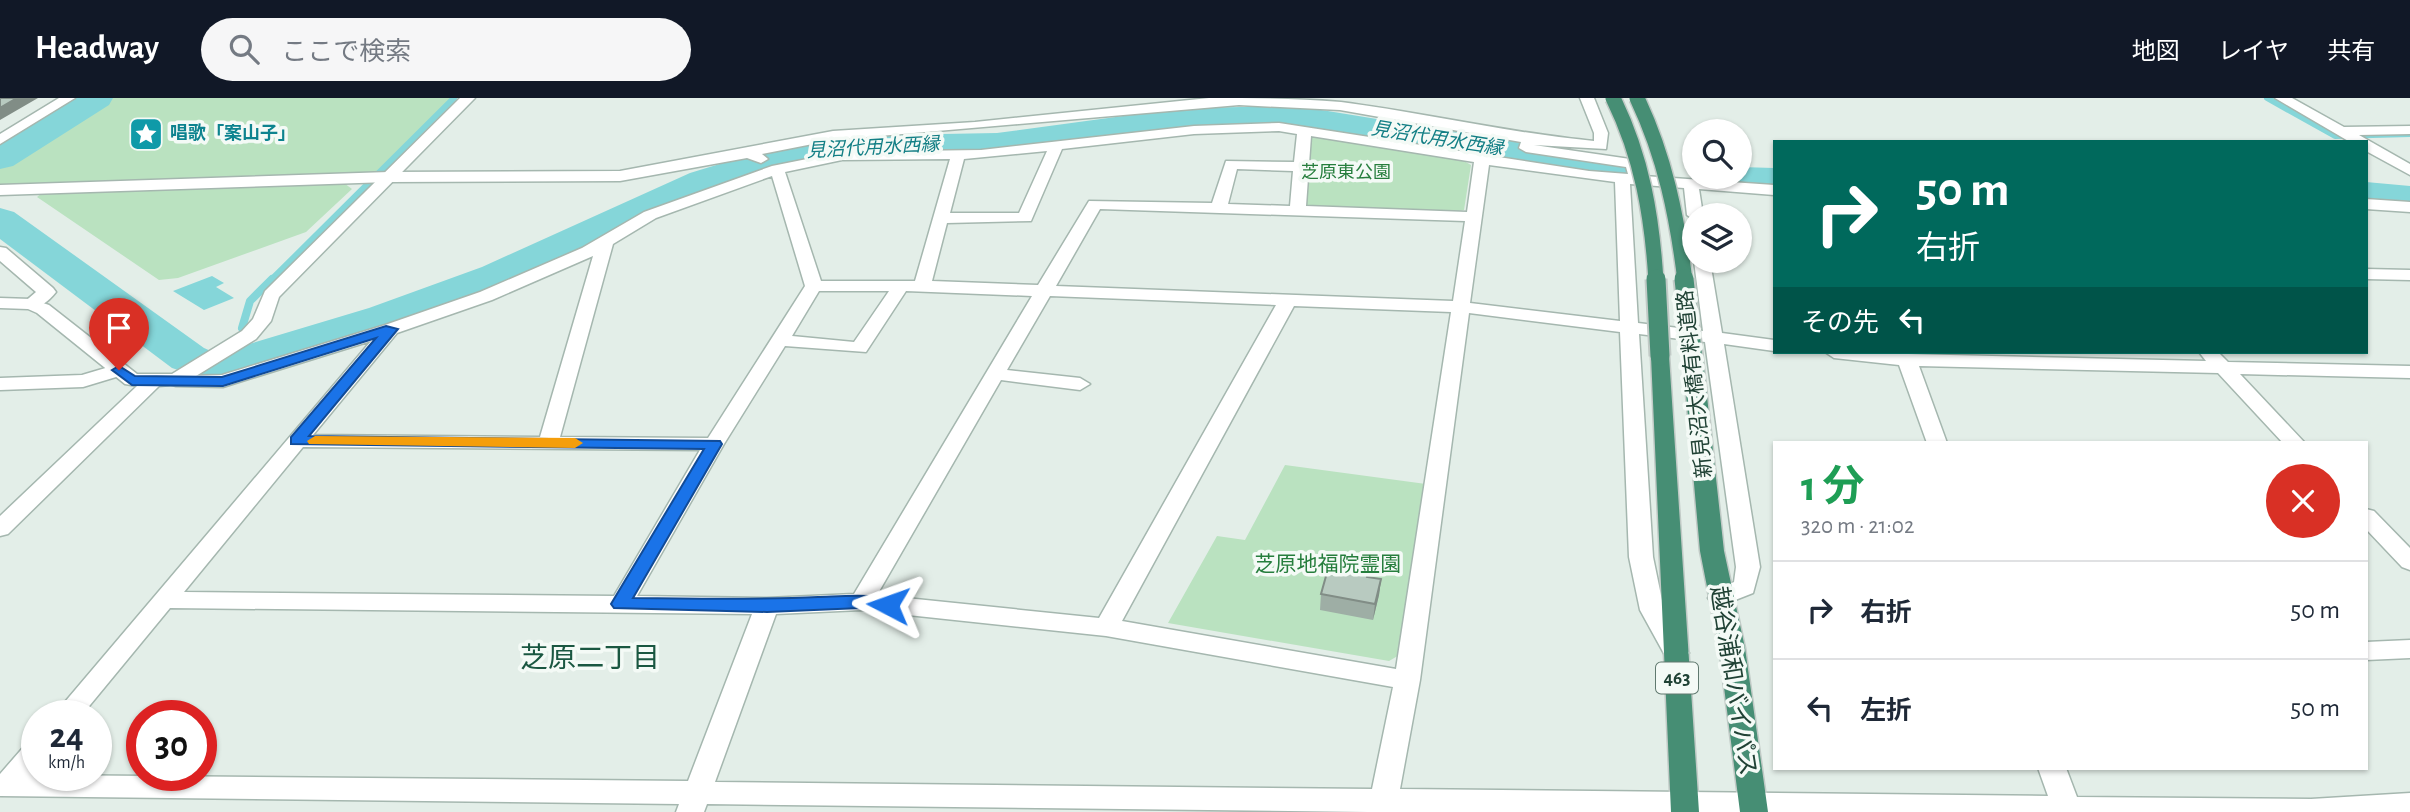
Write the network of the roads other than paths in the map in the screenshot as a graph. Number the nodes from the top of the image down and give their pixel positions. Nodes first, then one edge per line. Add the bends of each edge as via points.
1 (68, 98) edge
2 (468, 98) edge
3 (1587, 98) edge
4 (1614, 98) edge
5 (1637, 98) edge
6 (2282, 98) edge
7 (1304, 130) junction
8 (2410, 130) edge
9 (2343, 131) junction
10 (4, 135) edge
11 (1529, 139) junction
12 (2358, 140) edge
13 (2368, 146) edge
14 (1056, 147) junction
15 (753, 155) junction
16 (958, 155) junction
17 (1482, 161) junction
18 (1301, 167) junction
19 (777, 169) junction
20 (2410, 170) edge
21 (388, 177) junction
22 (1630, 180) junction
23 (1682, 184) edge
24 (1752, 189) edge
25 (0, 190) edge
26 (1773, 190) edge
27 (2368, 204) edge
28 (2410, 207) edge
29 (1219, 208) junction
30 (1298, 211) junction
31 (1475, 217) junction
32 (940, 218) junction
33 (607, 241) junction
34 (0, 252) edge
35 (1704, 273) edge
36 (2368, 274) edge
37 (2410, 275) edge
38 (814, 286) junction
39 (901, 286) junction
40 (922, 286) junction
41 (1045, 291) junction
42 (1288, 300) junction
43 (0, 303) edge
44 (31, 304) junction
45 (1461, 307) junction
46 (1630, 328) junction
47 (391, 329) junction
48 (1712, 338) junction
49 (780, 340) junction
50 (1773, 345) edge
51 (1870, 354) edge
52 (2210, 354) edge
53 (1906, 356) edge
54 (2223, 367) junction
55 (119, 370) junction
56 (2410, 372) edge
57 (995, 374) junction
58 (154, 380) junction
59 (176, 380) junction
60 (0, 384) edge
61 (1080, 384) dead end
62 (296, 441) junction
63 (1936, 441) edge
64 (2293, 441) edge
65 (548, 443) junction
66 (714, 444) junction
67 (2368, 519) edge
68 (4, 522) edge
69 (1672, 545) joint
70 (1712, 551) joint
71 (2410, 562) edge
72 (1720, 598) junction
73 (162, 600) junction
74 (861, 602) junction
75 (621, 604) junction
76 (767, 606) junction
77 (1106, 626) junction
78 (2410, 649) edge
79 (2368, 651) edge
80 (1676, 653) junction
81 (1407, 680) junction
82 (79, 700) edge
83 (21, 768) edge
84 (2053, 770) edge
85 (5, 785) edge
86 (694, 801) edge
87 (2410, 804) edge
88 (1383, 808) edge
89 (1684, 808) edge
90 (1753, 808) edge
91 (2067, 810) edge

1 - 10 street
2 - 21 street
3 - 11 street via 1601,133 1601,146
4 - 69 highway, 新見沼大橋有料道路 / 463, bridge via 1646,190
5 - 70 highway, 新見沼大橋有料道路, bridge via 1655,132 1669,179
6 - 9 street
7 - 14 street via 1194,130
7 - 17 street
7 - 18 street
8 - 9 street
9 - 12 street
11 - 15 street via 1339,106 1274,100 1116,110 974,126 844,132
11 - 22 street via 1526,148 1632,163
13 - 20 street
14 - 16 street
14 - 32 street via 1025,218
15 - 19 street
15 - 21 street via 620,176
16 - 19 street via 842,156
16 - 32 street
17 - 22 street
17 - 31 street
18 - 29 street via 1231,164
18 - 30 street
19 - 33 street via 650,215
19 - 38 street
21 - 25 street
21 - 59 street via 271,295 262,321 249,335
22 - 23 street
22 - 46 street
24 - 26 street
27 - 28 street
29 - 30 street
29 - 41 street via 1095,204
30 - 31 street
31 - 45 street
32 - 40 street
33 - 47 street via 485,296
33 - 65 street
34 - 44 street via 47,292
35 - 48 street
36 - 37 street
38 - 39 street
38 - 49 street
39 - 40 street
39 - 49 street via 859,348
40 - 41 street
41 - 42 street
41 - 57 street
42 - 45 street
42 - 77 street
43 - 44 street
44 - 55 street
45 - 46 street
45 - 81 street
46 - 48 street
46 - 80 street via 1644,577 1652,610
47 - 59 street via 223,381
47 - 62 street
48 - 50 street
48 - 72 street via 1748,567 1745,587
49 - 66 street
51 - 53 street
52 - 54 street
53 - 54 street
53 - 63 street
54 - 56 street
54 - 64 street
55 - 58 street via 132,380
55 - 60 street via 83,381
57 - 61 street
57 - 74 street
58 - 59 street
58 - 68 street
62 - 65 street
62 - 73 street
65 - 66 street
66 - 75 street
67 - 71 street
69 - 80 highway, 越谷浦和バイパス / 463
70 - 72 highway, 越谷浦和バイパス
72 - 90 highway, 越谷浦和バイパス via 1732,648
73 - 75 street
73 - 82 street
74 - 76 street
74 - 77 street
75 - 76 street
76 - 86 street
77 - 81 street
78 - 79 street
80 - 89 highway, 越谷浦和バイパス / 463
81 - 88 street
83 - 85 street
84 - 91 street
85 - 86 street
86 - 88 street
87 - 91 street via 2311,811
88 - 89 street
89 - 90 street
90 - 91 street

